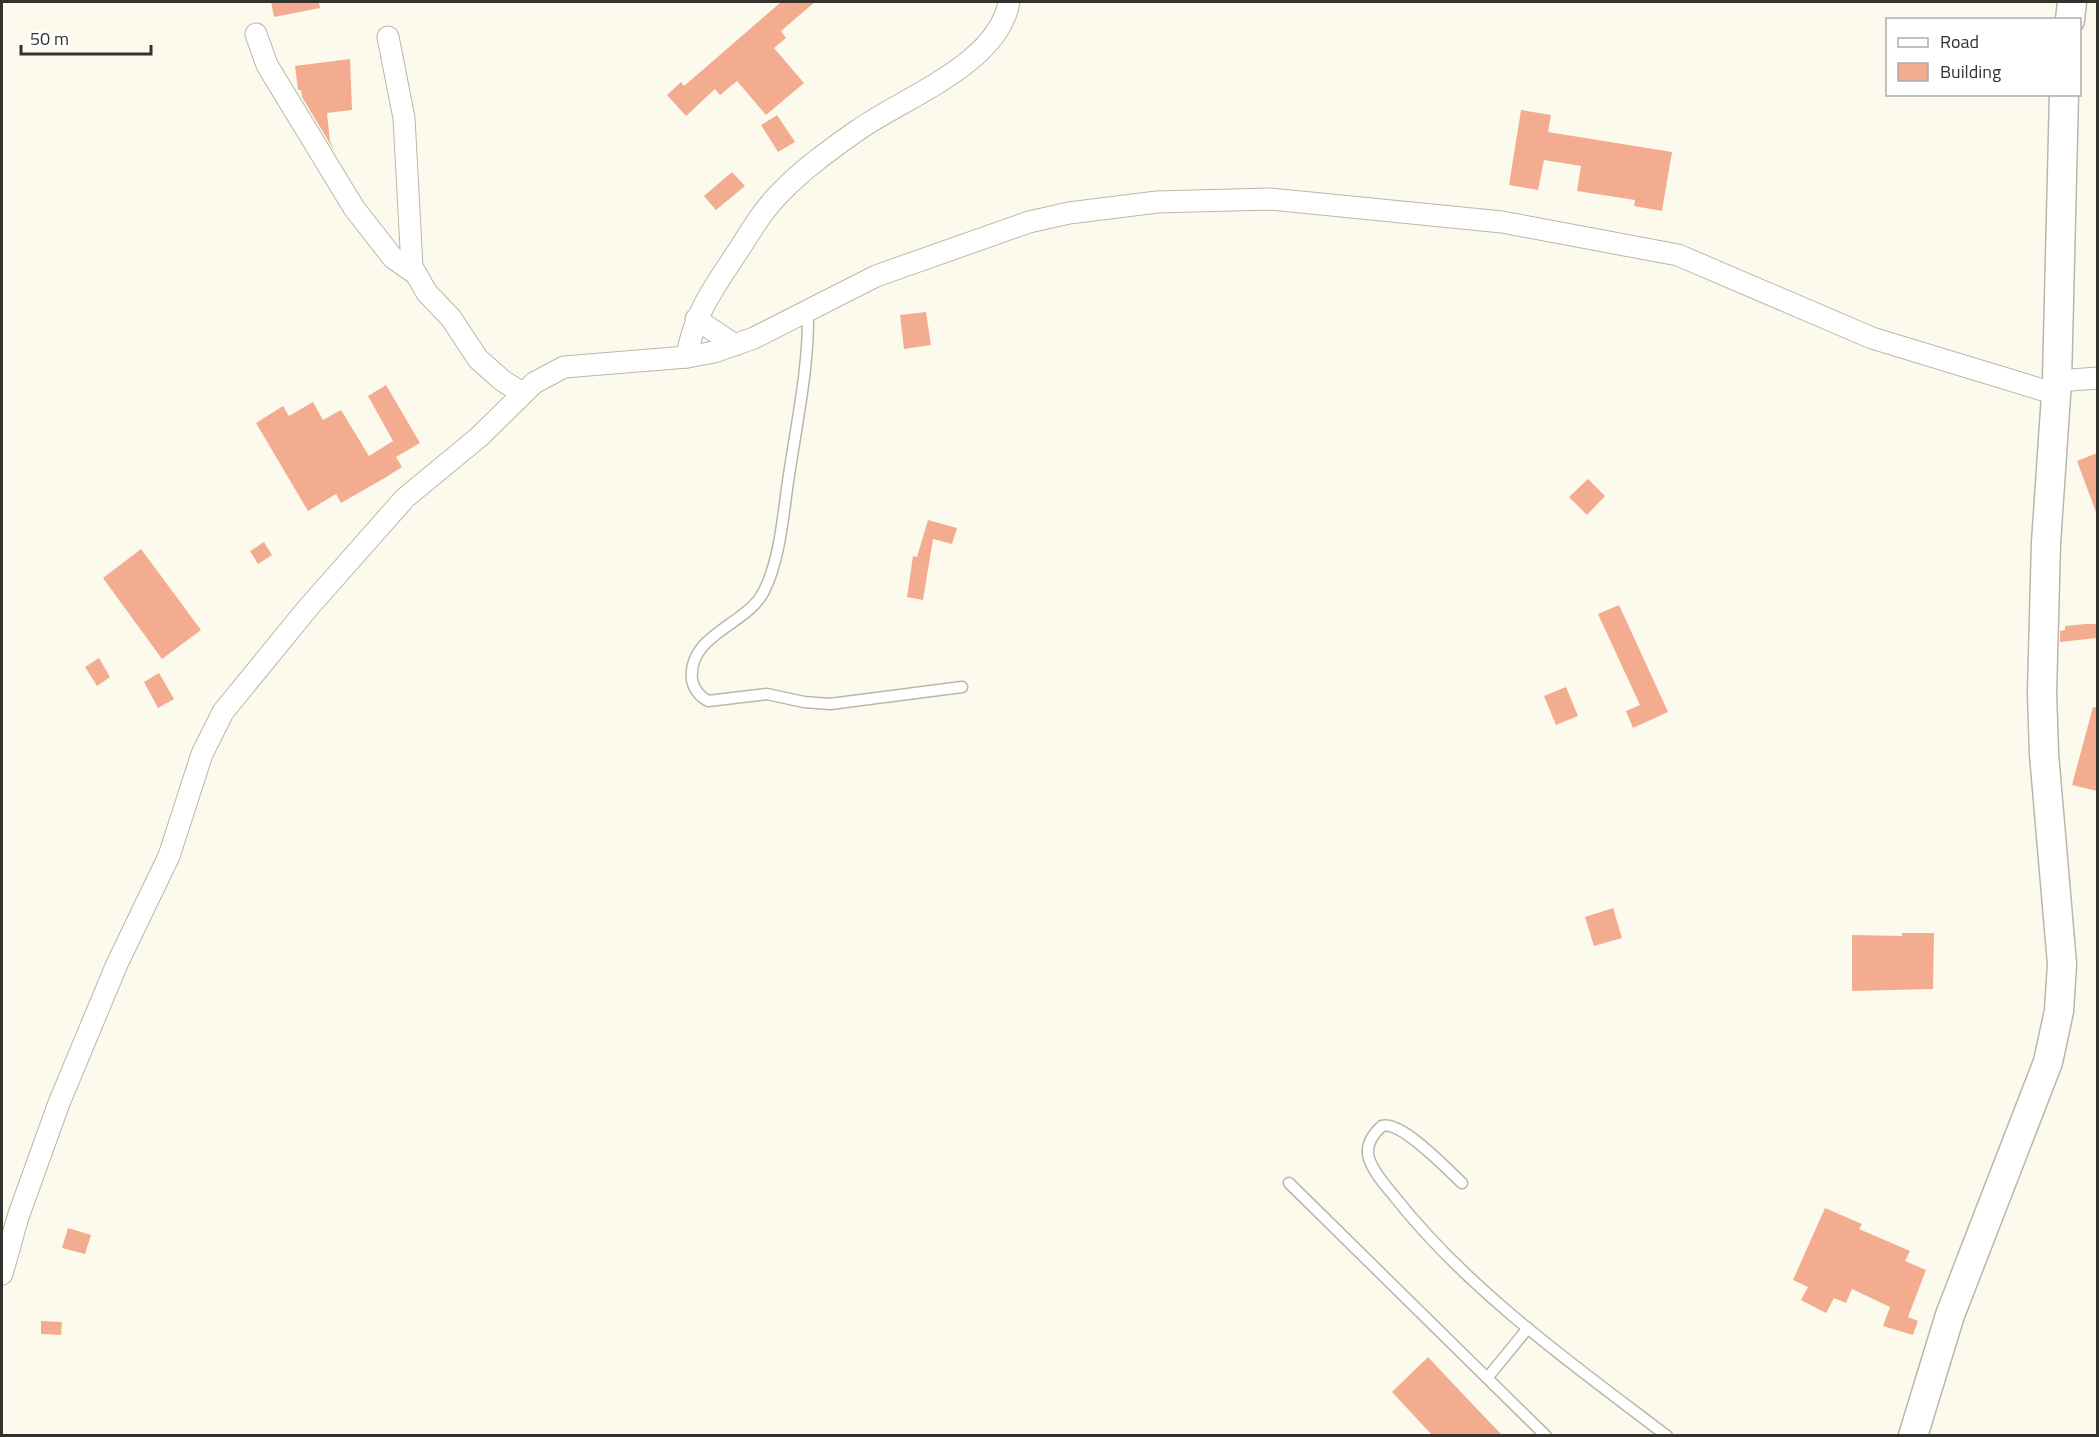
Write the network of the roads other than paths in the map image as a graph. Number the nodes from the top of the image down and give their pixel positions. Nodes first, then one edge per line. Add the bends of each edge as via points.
1 (1009, 2) edge
2 (2072, 2) edge
3 (2070, 18) edge
4 (256, 34) dead end
5 (388, 37) dead end
6 (2064, 96) edge
7 (416, 274) junction
8 (808, 311) junction
9 (696, 319) junction
10 (735, 345) junction
11 (687, 357) junction
12 (2097, 378) edge
13 (2056, 388) junction
14 (522, 393) junction
15 (962, 687) dead end
16 (1289, 1183) dead end
17 (1462, 1183) dead end
18 (2, 1274) edge
19 (1528, 1328) junction
20 (1488, 1377) junction
21 (1546, 1436) edge
22 (1667, 1436) edge
23 (1913, 1436) edge

1 - 9 street via 996,33 971,59 860,128 779,193
2 - 3 street
4 - 7 street via 267,65 354,208 393,258
5 - 7 street via 404,118 411,256
6 - 13 street
7 - 14 street via 478,359
8 - 10 street
8 - 13 street via 876,276 1029,222 1157,202 1270,199 1502,222 1678,255 1872,338
8 - 15 lane via 808,344 779,539 769,579 757,602 718,631 697,657 691,672 693,686 708,701 767,694 830,704
9 - 10 street
9 - 11 street
10 - 11 street
11 - 14 street via 564,367
12 - 13 street
13 - 23 street via 2042,692 2062,964 2059,1011 2048,1062 1950,1315
14 - 18 street via 486,431 384,520 233,698 212,730 169,856 117,964 59,1103
16 - 20 lane
17 - 19 lane via 1394,1126 1382,1126 1372,1137 1368,1155 1374,1168 1411,1217
19 - 20 lane
19 - 22 lane
20 - 21 lane

